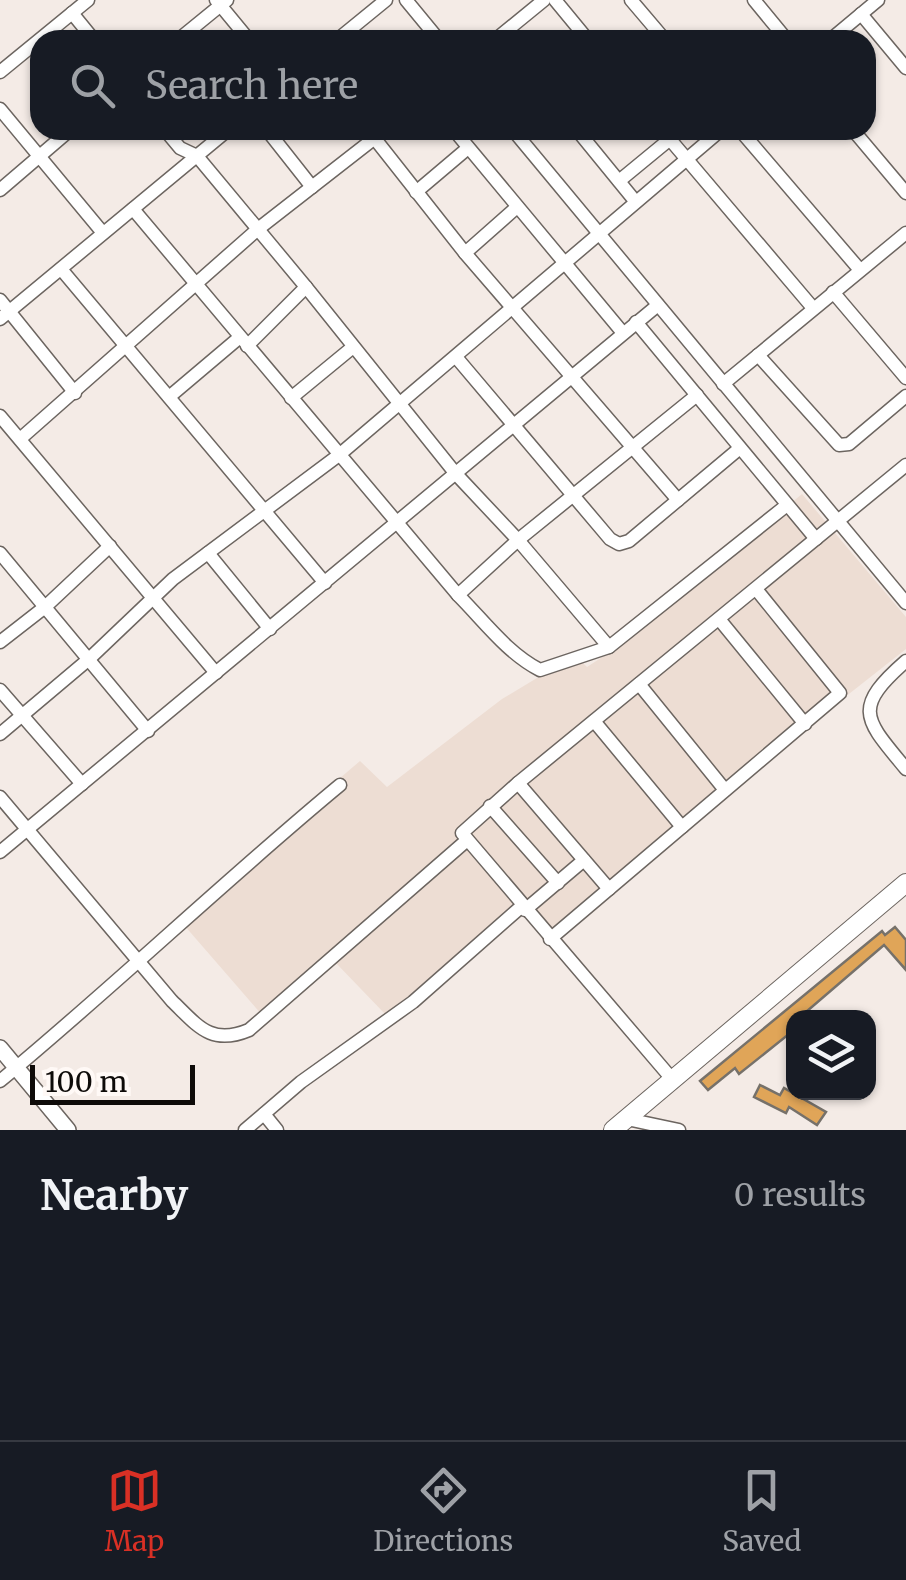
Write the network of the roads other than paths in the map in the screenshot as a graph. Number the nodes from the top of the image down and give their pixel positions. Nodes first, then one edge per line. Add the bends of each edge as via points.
1 (87, 0) edge
2 (386, 0) edge
3 (406, 0) edge
4 (544, 0) edge
5 (555, 0) edge
6 (631, 0) edge
7 (754, 0) edge
8 (878, 0) edge
9 (221, 2) edge
10 (72, 14) junction
11 (861, 14) junction
12 (52, 30) edge
13 (86, 30) edge
14 (189, 30) edge
15 (242, 30) edge
16 (349, 30) edge
17 (431, 30) edge
18 (509, 30) edge
19 (580, 30) edge
20 (656, 30) edge
21 (779, 30) edge
22 (842, 30) edge
23 (874, 30) edge
24 (876, 32) edge
25 (30, 48) edge
26 (906, 68) edge
27 (0, 72) edge
28 (0, 109) edge
29 (59, 140) edge
30 (174, 140) edge
31 (216, 140) edge
32 (276, 140) edge
33 (368, 140) edge
34 (381, 140) edge
35 (462, 140) edge
36 (522, 140) edge
37 (585, 140) edge
38 (663, 140) edge
39 (675, 140) edge
40 (709, 140) edge
41 (749, 140) edge
42 (861, 140) edge
43 (468, 148) junction
44 (197, 156) junction
45 (39, 157) junction
46 (687, 159) junction
47 (619, 181) junction
48 (312, 187) junction
49 (0, 190) edge
50 (416, 192) junction
51 (906, 193) edge
52 (636, 200) junction
53 (518, 207) junction
54 (132, 209) junction
55 (258, 229) junction
56 (103, 233) junction
57 (906, 233) edge
58 (600, 234) junction
59 (465, 252) junction
60 (564, 264) junction
61 (61, 268) junction
62 (860, 270) junction
63 (196, 285) junction
64 (306, 286) junction
65 (834, 292) junction
66 (658, 306) junction
67 (512, 307) junction
68 (813, 308) junction
69 (3, 310) edge
70 (636, 322) junction
71 (623, 333) junction
72 (244, 342) junction
73 (353, 347) junction
74 (127, 348) junction
75 (758, 354) junction
76 (456, 357) junction
77 (572, 376) junction
78 (906, 378) edge
79 (723, 384) junction
80 (75, 393) junction
81 (697, 396) junction
82 (906, 396) edge
83 (169, 397) junction
84 (291, 398) junction
85 (400, 404) junction
86 (0, 416) edge
87 (513, 425) junction
88 (10, 435) edge
89 (632, 448) junction
90 (740, 448) junction
91 (339, 455) junction
92 (906, 465) edge
93 (456, 474) junction
94 (573, 496) junction
95 (678, 500) junction
96 (787, 504) junction
97 (264, 513) junction
98 (839, 522) junction
99 (396, 523) junction
100 (816, 539) junction
101 (518, 540) junction
102 (110, 546) junction
103 (0, 553) edge
104 (208, 553) junction
105 (324, 583) junction
106 (756, 589) junction
107 (458, 595) junction
108 (154, 599) junction
109 (906, 602) edge
110 (45, 607) junction
111 (719, 619) junction
112 (270, 629) junction
113 (0, 642) edge
114 (609, 647) junction
115 (89, 659) junction
116 (906, 661) edge
117 (216, 674) junction
118 (638, 684) junction
119 (0, 690) edge
120 (22, 714) junction
121 (594, 721) junction
122 (805, 724) junction
123 (148, 731) junction
124 (0, 734) edge
125 (906, 769) edge
126 (518, 783) junction
127 (82, 784) junction
128 (340, 785) dead end
129 (725, 790) junction
130 (0, 797) edge
131 (490, 806) junction
132 (682, 827) junction
133 (27, 830) junction
134 (466, 842) junction
135 (0, 852) edge
136 (584, 860) junction
137 (558, 883) junction
138 (906, 883) edge
139 (609, 889) junction
140 (524, 908) junction
141 (550, 939) junction
142 (138, 964) junction
143 (0, 1048) edge
144 (16, 1068) junction
145 (672, 1079) junction
146 (0, 1081) edge
147 (264, 1114) junction
148 (620, 1124) edge
149 (672, 1129) edge
150 (68, 1130) edge
151 (245, 1130) edge
152 (277, 1130) edge

1 - 10 street
2 - 16 street
3 - 17 street
4 - 18 street
5 - 19 street
6 - 20 street
7 - 21 street
8 - 11 street
9 - 14 street
9 - 15 street
10 - 12 street
10 - 13 street
11 - 22 street
11 - 23 street
24 - 26 street
25 - 27 street
28 - 45 street
29 - 45 street
30 - 44 street
31 - 44 street
32 - 48 street
33 - 48 street
34 - 50 street
35 - 43 street
36 - 58 street
37 - 47 street
38 - 47 street
39 - 46 street
40 - 46 street
41 - 62 street
42 - 51 street
43 - 50 street
43 - 53 street
44 - 54 street
44 - 55 street
45 - 49 street
45 - 56 street
46 - 52 street
46 - 68 street
47 - 52 street
48 - 55 street
50 - 59 street
52 - 58 street
53 - 59 street
53 - 60 street
54 - 56 street
54 - 63 street
55 - 63 street
55 - 64 street
56 - 61 street
57 - 62 street
58 - 60 street
58 - 66 street
59 - 67 street
60 - 67 street
60 - 71 street
61 - 69 street
61 - 74 street
62 - 65 street
63 - 72 street
63 - 74 street
64 - 72 street
64 - 73 street
65 - 68 street
65 - 78 street
66 - 70 street
66 - 79 street
67 - 76 street
67 - 77 street
68 - 75 street
69 - 80 street
70 - 71 street
70 - 81 street
71 - 77 street
72 - 83 street
72 - 84 street
73 - 84 street
73 - 85 street
74 - 80 street
74 - 83 street
75 - 79 street
75 - 82 street via 839,445 849,444
76 - 85 street
76 - 87 street
77 - 87 street
77 - 89 street
79 - 98 street
80 - 88 street
81 - 89 street
81 - 90 street
83 - 97 street
84 - 91 street
85 - 91 street
85 - 93 street
86 - 88 street
87 - 93 street
87 - 94 street
88 - 102 street
89 - 94 street
89 - 95 street
90 - 95 street
90 - 96 street
91 - 97 street
91 - 99 street
92 - 98 street
93 - 99 street
93 - 101 street
94 - 95 street via 619,544
94 - 101 street
96 - 100 street
96 - 114 street
97 - 104 street
97 - 105 street
98 - 100 street
98 - 109 street
99 - 105 street
99 - 107 street
100 - 106 street
101 - 107 street
101 - 114 street
102 - 108 street
102 - 110 street
103 - 110 street
104 - 108 street
104 - 112 street
105 - 112 street
106 - 111 street
106 - 122 street via 839,688
107 - 114 street via 540,670
108 - 115 street
108 - 117 street
110 - 113 street
110 - 115 street
111 - 118 street
111 - 122 street
112 - 117 street
115 - 120 street
115 - 123 street
116 - 125 street via 875,692 868,709 872,727
117 - 123 street
118 - 121 street
118 - 129 street
119 - 120 street
120 - 124 street
120 - 127 street
121 - 126 street
121 - 132 street
122 - 129 street
123 - 127 street
126 - 131 street
126 - 136 street
127 - 133 street
128 - 142 street
129 - 132 street
130 - 133 street
131 - 134 street via 464,830
131 - 137 street
132 - 139 street
133 - 135 street
133 - 142 street
134 - 140 street
134 - 142 street via 234,1037 202,1029
136 - 137 street
136 - 139 street
137 - 140 street
138 - 145 highway
139 - 141 street
140 - 141 street
140 - 147 street
141 - 145 street
142 - 144 street
143 - 144 main road
144 - 146 street
144 - 150 main road
145 - 148 highway
147 - 151 street
147 - 152 street
148 - 149 street

